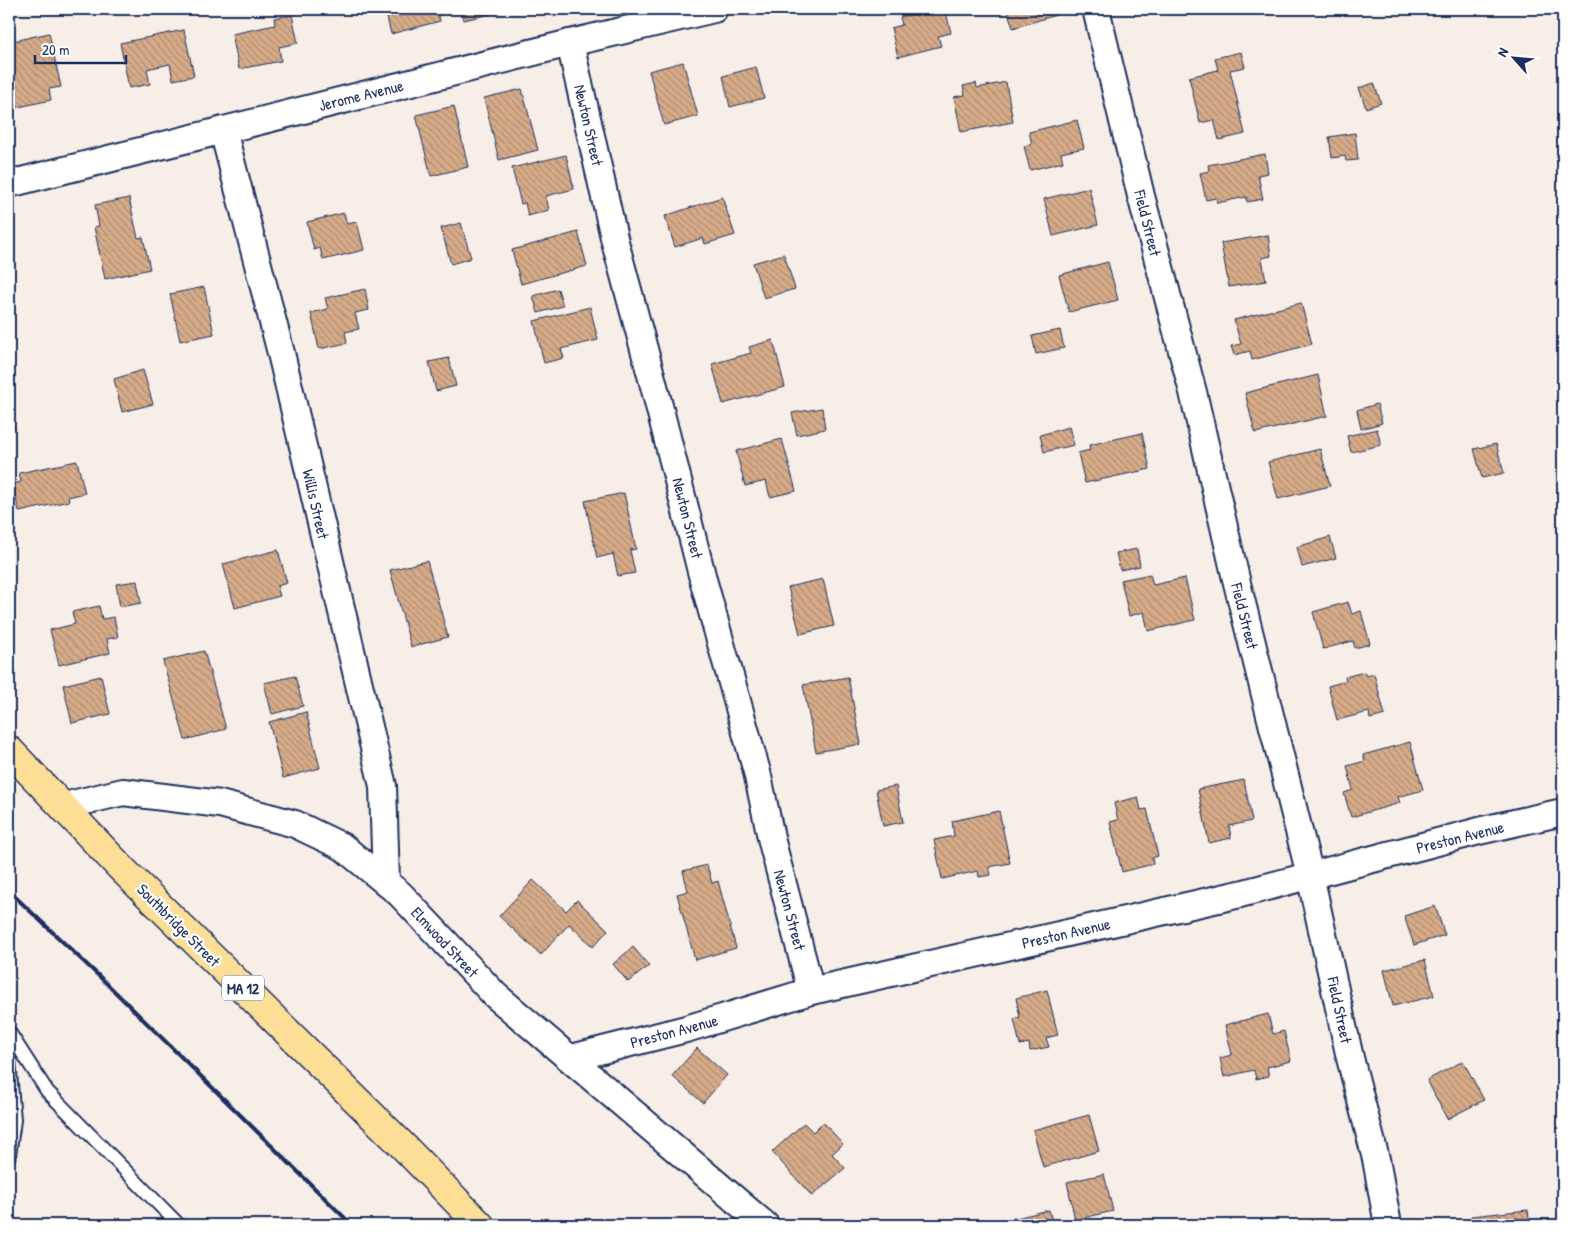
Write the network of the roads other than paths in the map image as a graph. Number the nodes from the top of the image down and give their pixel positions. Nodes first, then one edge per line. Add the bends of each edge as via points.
1 (714, 9) edge
2 (1096, 9) edge
3 (570, 43) junction
4 (222, 130) junction
5 (9, 184) edge
6 (9, 750) edge
7 (64, 806) junction
8 (1563, 812) edge
9 (1310, 875) junction
10 (386, 882) junction
11 (811, 991) junction
12 (9, 1032) edge
13 (570, 1058) junction
14 (9, 1060) edge
15 (9, 1156) edge
16 (179, 1225) edge
17 (480, 1225) edge
18 (765, 1225) edge
19 (1388, 1225) edge

1 - 3 street, Jerome Avenue
2 - 9 street, Field Street
3 - 4 street, Jerome Avenue
3 - 11 street, Newton Street via 615,242
4 - 5 street, Jerome Avenue
4 - 10 street, Willis Street via 281,353 383,786
6 - 7 main road, Southbridge Street / MA 12
7 - 10 street, Elmwood Street via 123,792 220,804 295,824 343,847
7 - 17 main road, Southbridge Street / MA 12 via 122,869
8 - 9 street, Preston Avenue
9 - 11 street, Preston Avenue via 1240,894
9 - 19 street, Field Street via 1376,1159
10 - 13 street, Elmwood Street via 495,995
11 - 13 street, Preston Avenue via 686,1029
12 - 16 lane via 47,1091
13 - 18 street, Elmwood Street
14 - 15 lane via 14,1120

